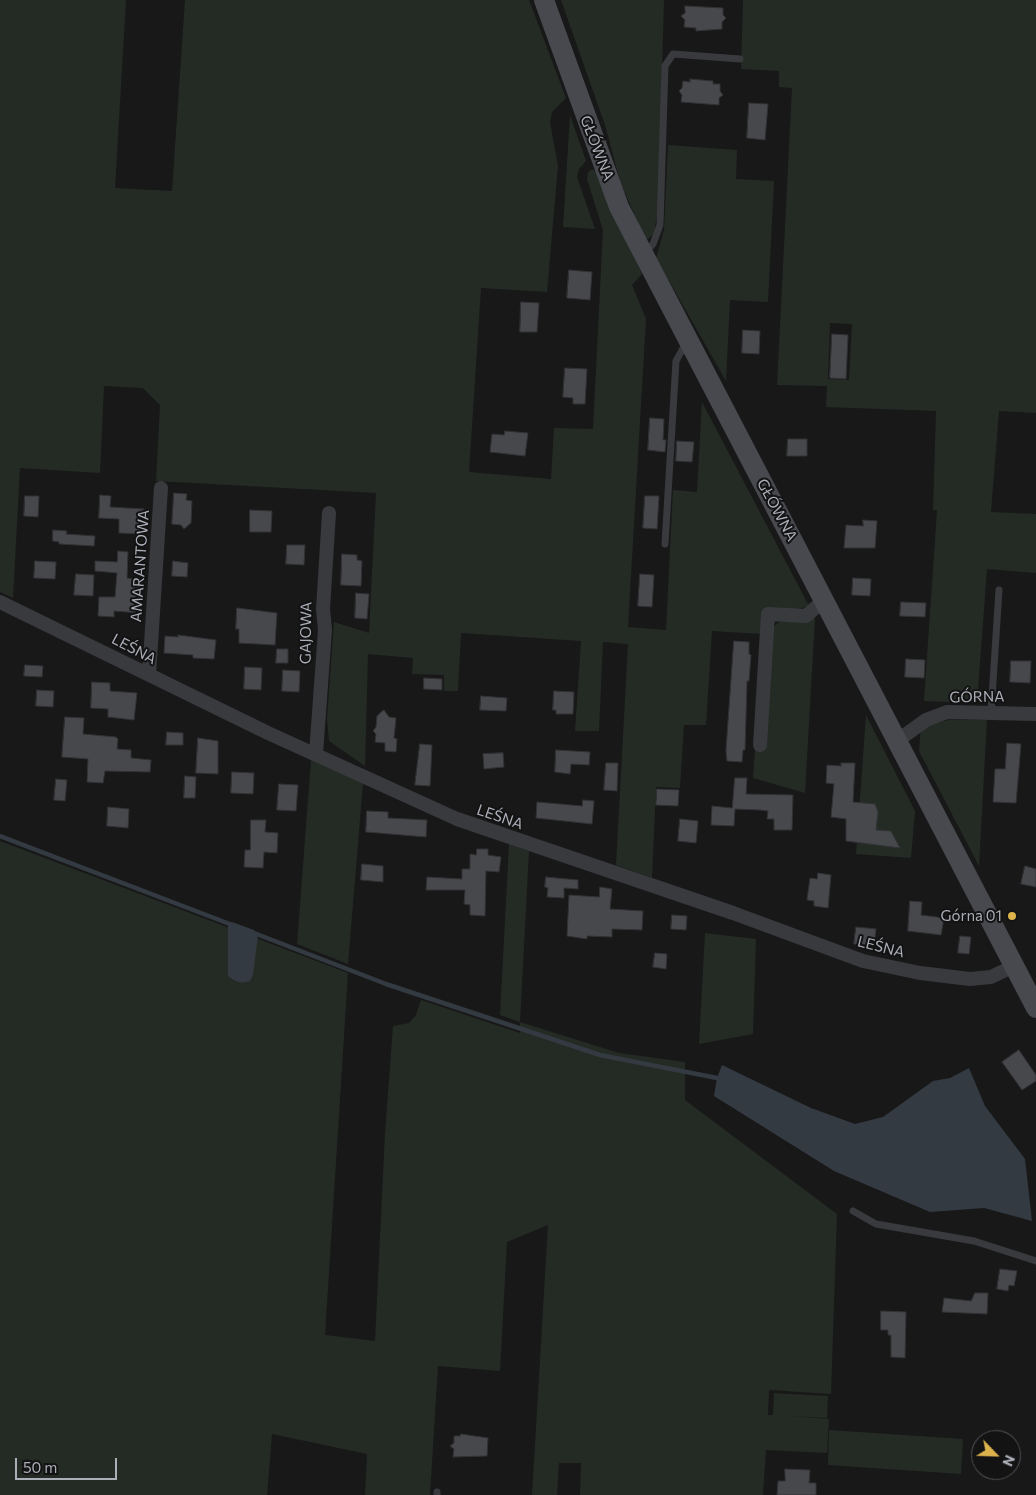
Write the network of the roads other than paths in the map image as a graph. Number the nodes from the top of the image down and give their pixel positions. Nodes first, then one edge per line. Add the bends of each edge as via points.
1 (544, 0) edge
2 (740, 59) dead end
3 (643, 255) junction
4 (688, 340) junction
5 (161, 488) dead end
6 (329, 513) dead end
7 (665, 544) dead end
8 (998, 590) dead end
9 (824, 600) junction
10 (0, 602) edge
11 (149, 676) junction
12 (991, 712) junction
13 (1036, 714) edge
14 (897, 741) junction
15 (760, 745) dead end
16 (316, 754) junction
17 (1014, 966) junction
18 (1036, 1008) edge
19 (853, 1211) dead end
20 (1036, 1261) edge

1 - 3 main road, GŁÓWNA via 619,207
2 - 3 lane via 673,54 665,66 660,225 653,244
3 - 4 main road, GŁÓWNA
4 - 7 lane via 676,361
4 - 9 main road, GŁÓWNA
5 - 11 street, AMARANTOWA
6 - 16 street, GAJOWA
8 - 12 lane
9 - 14 main road, GŁÓWNA
9 - 15 street via 806,616 768,614
10 - 11 street, LEŚNA
11 - 16 street, LEŚNA
12 - 13 street, GÓRNA
12 - 14 street, GÓRNA via 947,712 926,720
14 - 17 main road, GŁÓWNA
16 - 17 street, LEŚNA via 457,819 854,958 920,973 970,979 991,977
17 - 18 main road, GŁÓWNA
19 - 20 lane via 876,1224 974,1241

